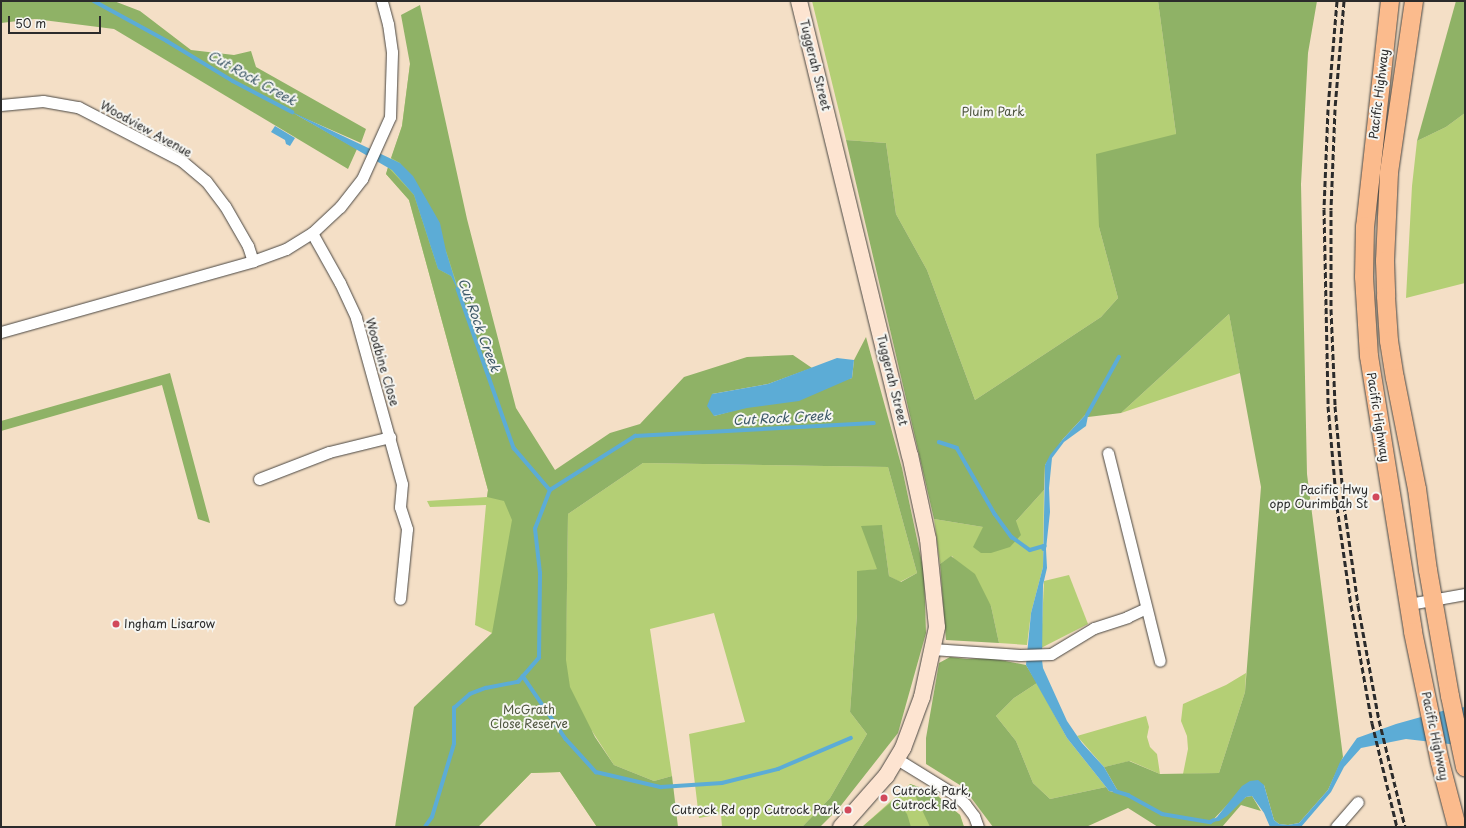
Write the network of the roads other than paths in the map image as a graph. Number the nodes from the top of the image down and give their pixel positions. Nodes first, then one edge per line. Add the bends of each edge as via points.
1 (382, 1) edge
2 (799, 1) edge
3 (1390, 1) edge
4 (1414, 1) edge
5 (1, 105) edge
6 (312, 233) junction
7 (253, 261) junction
8 (1, 332) edge
9 (390, 437) junction
10 (1108, 453) dead end
11 (259, 479) dead end
12 (1465, 594) edge
13 (400, 599) dead end
14 (1433, 600) junction
15 (1409, 604) junction
16 (1146, 608) junction
17 (932, 649) junction
18 (1160, 660) dead end
19 (897, 759) junction
20 (1464, 761) edge
21 (1358, 802) dead end
22 (841, 827) edge
23 (978, 827) edge
24 (1336, 827) edge
25 (1457, 827) edge

1 - 6 street via 392,52 390,117 362,179 340,207
2 - 17 street, Tuggerah Street via 910,454 928,540 937,627
3 - 15 main road, Pacific Highway via 1365,226 1364,277 1372,384
4 - 14 main road, Pacific Highway via 1389,173 1385,261 1392,363 1417,489
5 - 7 street, Woodview Avenue via 43,101 78,107 182,161 206,181 225,206 248,246
6 - 7 street via 286,249
6 - 9 street, Woodbine Close via 356,318
7 - 8 street
9 - 11 street via 329,452
9 - 13 street, Woodbine Close via 402,484 400,506 407,529
10 - 16 street
12 - 14 street
14 - 15 street
14 - 20 main road, Pacific Highway
15 - 25 main road, Pacific Highway via 1440,762
16 - 17 street via 1094,628 1051,654 1020,655
16 - 18 street
17 - 19 street, Tuggerah Street via 916,716
19 - 22 street, Tuggerah Street via 874,791
19 - 23 street via 954,794 974,816
21 - 24 street

